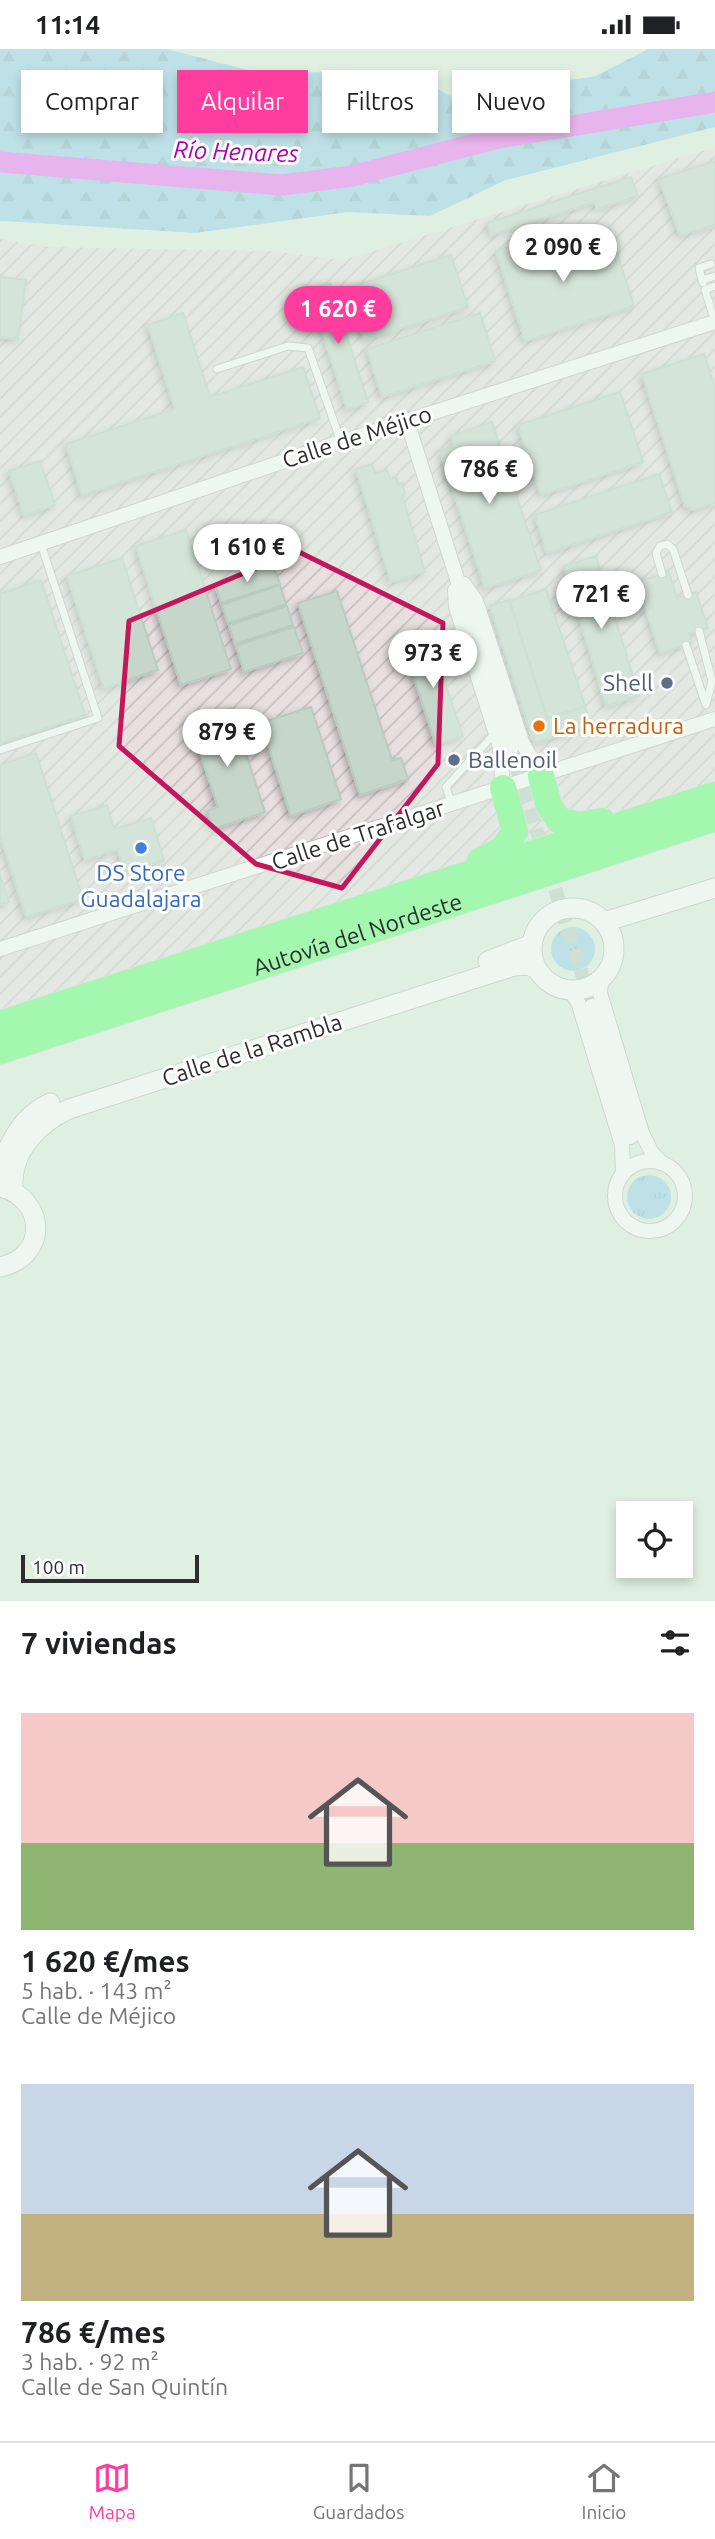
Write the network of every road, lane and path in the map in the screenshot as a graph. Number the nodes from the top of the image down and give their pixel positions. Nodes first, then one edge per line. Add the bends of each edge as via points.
1 (711, 264) dead end
2 (715, 276) edge
3 (702, 280) junction
4 (715, 286) edge
5 (705, 290) junction
6 (715, 322) edge
7 (217, 369) dead end
8 (407, 421) junction
9 (341, 442) junction
10 (41, 544) junction
11 (0, 557) edge
12 (454, 568) junction
13 (662, 574) dead end
14 (688, 595) dead end
15 (699, 631) dead end
16 (686, 645) dead end
17 (706, 705) junction
18 (713, 720) edge
19 (495, 732) junction
20 (511, 749) tunnel mouth
21 (0, 750) edge
22 (541, 776) junction
23 (715, 785) edge
24 (503, 788) junction
25 (715, 795) edge
26 (452, 805) junction
27 (715, 818) edge
28 (715, 888) edge
29 (391, 898) junction
30 (715, 902) edge
31 (608, 929) junction
32 (533, 944) junction
33 (0, 949) edge
34 (537, 969) junction
35 (601, 980) junction
36 (570, 991) junction
37 (592, 1006) tunnel mouth
38 (0, 1024) edge
39 (0, 1051) edge
40 (631, 1137) junction
41 (656, 1162) junction
42 (626, 1170) junction
43 (0, 1171) edge
44 (6, 1188) edge
45 (0, 1267) edge

1 - 3 lane via 699,268
2 - 3 lane
3 - 5 lane
4 - 5 lane
5 - 6 lane
6 - 8 street, Calle de Méjico
7 - 9 lane via 288,346 308,348
8 - 9 street, Calle de Méjico
8 - 12 street
9 - 10 street, Calle de Méjico
10 - 11 street, Calle de Méjico
10 - 21 lane via 98,718
12 - 19 street via 456,607
12 - 20 street
12 - 22 street via 475,601 522,742
13 - 14 lane via 656,553 667,544 673,549
15 - 17 lane via 712,681
16 - 17 lane
17 - 18 lane
18 - 22 street, Calle de Trafalgar
19 - 24 street
19 - 26 lane via 446,787
22 - 23 highway via 554,814 560,821 579,825 612,819
22 - 24 street, Calle de Trafalgar
24 - 26 street, Calle de Trafalgar
24 - 29 highway via 515,823 509,844 487,858
25 - 29 highway, Autovía del Nordeste
26 - 33 street, Calle de Trafalgar
27 - 39 highway, Autovía del Nordeste
28 - 31 street
29 - 38 highway, Autovía del Nordeste
30 - 31 street
31 - 32 street via 581,909 568,908 544,920
31 - 35 street via 615,952 611,968
32 - 34 street
32 - 43 street via 64,1096 21,1125
34 - 36 street via 557,987
34 - 44 street, Calle de la Rambla via 514,966 69,1109 32,1134
35 - 36 street via 587,989
35 - 41 street via 600,993 642,1133
36 - 42 street via 578,1002
37 - 40 street
40 - 41 street
40 - 42 street via 633,1152
41 - 42 street
41 - 42 street via 679,1176 685,1198 678,1219 659,1231 637,1229 620,1215 614,1193
44 - 45 street via 30,1205 36,1227 34,1241 23,1258

